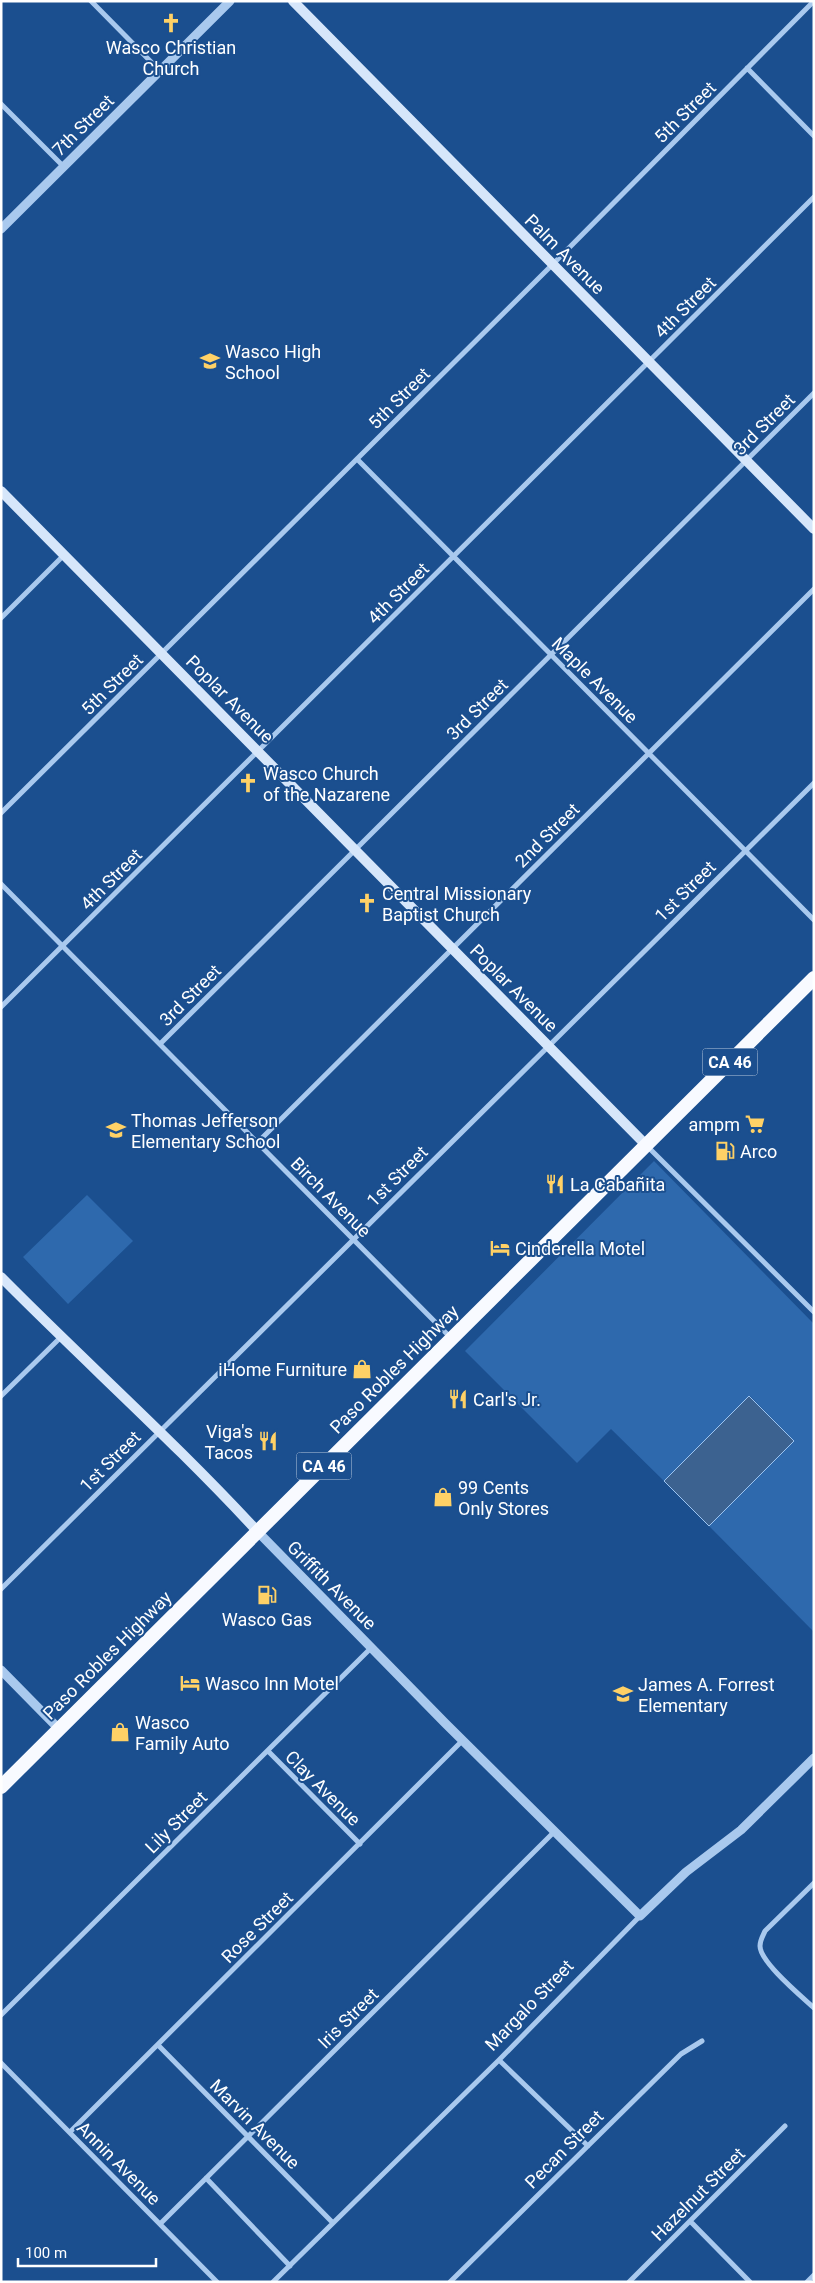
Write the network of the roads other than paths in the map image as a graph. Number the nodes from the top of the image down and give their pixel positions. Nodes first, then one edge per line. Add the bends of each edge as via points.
1 (91, 1) edge
2 (230, 1) edge
3 (294, 1) edge
4 (814, 1) edge
5 (747, 68) junction
6 (160, 71) junction
7 (1, 104) edge
8 (814, 136) edge
9 (64, 167) junction
10 (814, 197) edge
11 (1, 229) edge
12 (553, 264) junction
13 (649, 362) junction
14 (814, 393) edge
15 (357, 459) junction
16 (747, 461) junction
17 (1, 491) edge
18 (814, 529) edge
19 (65, 555) junction
20 (454, 557) junction
21 (814, 589) edge
22 (1, 618) edge
23 (162, 653) junction
24 (551, 655) junction
25 (259, 752) junction
26 (648, 754) junction
27 (814, 783) edge
28 (1, 813) edge
29 (355, 850) junction
30 (745, 852) junction
31 (1, 884) edge
32 (814, 920) edge
33 (63, 946) junction
34 (452, 948) junction
35 (814, 978) edge
36 (1, 1007) edge
37 (160, 1044) junction
38 (548, 1046) junction
39 (256, 1143) junction
40 (646, 1144) junction
41 (354, 1238) junction
42 (1, 1277) edge
43 (814, 1312) edge
44 (61, 1337) junction
45 (452, 1339) junction
46 (1, 1396) edge
47 (160, 1430) junction
48 (258, 1532) junction
49 (1, 1589) edge
50 (371, 1648) junction
51 (1, 1670) edge
52 (59, 1729) junction
53 (464, 1740) junction
54 (268, 1751) junction
55 (814, 1758) edge
56 (1, 1787) edge
57 (555, 1831) junction
58 (360, 1844) junction
59 (814, 1883) edge
60 (640, 1916) junction
61 (814, 2008) edge
62 (1, 2015) edge
63 (702, 2041) dead end
64 (158, 2045) junction
65 (499, 2060) junction
66 (1, 2063) edge
67 (786, 2126) dead end
68 (70, 2132) junction
69 (248, 2137) junction
70 (588, 2146) junction
71 (206, 2178) junction
72 (690, 2221) junction
73 (333, 2223) junction
74 (160, 2224) junction
75 (290, 2266) junction
76 (814, 2275) edge
77 (217, 2282) edge
78 (273, 2282) edge
79 (450, 2282) edge
80 (629, 2282) edge
81 (750, 2282) edge
82 (807, 2282) edge

1 - 6 street
2 - 6 street, 7th Street
3 - 12 main road, Palm Avenue
4 - 5 street, 5th Street
5 - 8 street
5 - 12 street, 5th Street
6 - 9 street, 7th Street
7 - 9 street
9 - 11 street, 7th Street
10 - 13 street, 4th Street
12 - 13 main road, Palm Avenue
12 - 15 street, 5th Street
13 - 16 main road, Palm Avenue
13 - 20 street, 4th Street
14 - 16 street, 3rd Street
15 - 20 street, Maple Avenue
15 - 23 street, 5th Street
16 - 18 main road, Palm Avenue
16 - 24 street, 3rd Street
17 - 19 main road, Poplar Avenue
19 - 22 street
19 - 23 main road, Poplar Avenue
20 - 24 street, Maple Avenue
20 - 25 street, 4th Street
21 - 26 street, 2nd Street
23 - 25 main road, Poplar Avenue
23 - 28 street, 5th Street
24 - 26 street, Maple Avenue
24 - 29 street, 3rd Street
25 - 29 main road, Poplar Avenue
25 - 33 street, 4th Street
26 - 30 street, Maple Avenue
26 - 34 street, 2nd Street
27 - 30 street, 1st Street
29 - 34 main road, Poplar Avenue
29 - 37 street, 3rd Street
30 - 32 street, Maple Avenue
30 - 38 street, 1st Street
31 - 33 street, Birch Avenue
33 - 36 street, 4th Street
33 - 37 street, Birch Avenue
34 - 38 main road, Poplar Avenue
34 - 39 street, 2nd Street
35 - 40 highway, Paso Robles Highway / CA 46
37 - 39 street, Birch Avenue
38 - 40 main road, Poplar Avenue
38 - 41 street, 1st Street
39 - 41 street, Birch Avenue
40 - 43 street
40 - 45 highway, Paso Robles Highway / CA 46
41 - 45 street, Birch Avenue
41 - 47 street, 1st Street
42 - 44 main road, Griffith Avenue
44 - 46 street
44 - 47 main road, Griffith Avenue
45 - 48 highway, Paso Robles Highway / CA 46
47 - 48 main road, Griffith Avenue
47 - 49 street, 1st Street
48 - 50 street, Griffith Avenue
48 - 52 highway, Paso Robles Highway / CA 46
50 - 53 street, Griffith Avenue
50 - 54 street, Lily Street
51 - 52 street
52 - 56 highway, Paso Robles Highway / CA 46
53 - 57 street, Griffith Avenue
53 - 58 street, Rose Street
54 - 58 street, Clay Avenue
54 - 62 street, Lily Street
55 - 60 street, Margalo Street via 741,1830 686,1872
57 - 60 street, Griffith Avenue
57 - 69 street, Iris Street
58 - 64 street, Rose Street
59 - 61 street via 766,1931 760,1946 767,1962
60 - 65 street, Margalo Street
63 - 70 street, Pecan Street via 681,2054
64 - 68 street, Rose Street
64 - 69 street, Marvin Avenue
65 - 70 street
65 - 73 street, Margalo Street
66 - 68 street, Annin Avenue
67 - 72 street, Hazelnut Street
68 - 74 street, Annin Avenue
69 - 71 street, Iris Street
69 - 73 street, Marvin Avenue
70 - 79 street, Pecan Street
71 - 74 street, Iris Street
71 - 75 street
72 - 80 street, Hazelnut Street
72 - 81 street
73 - 75 street, Margalo Street
74 - 77 street, Annin Avenue
75 - 78 street, Margalo Street
76 - 82 street

